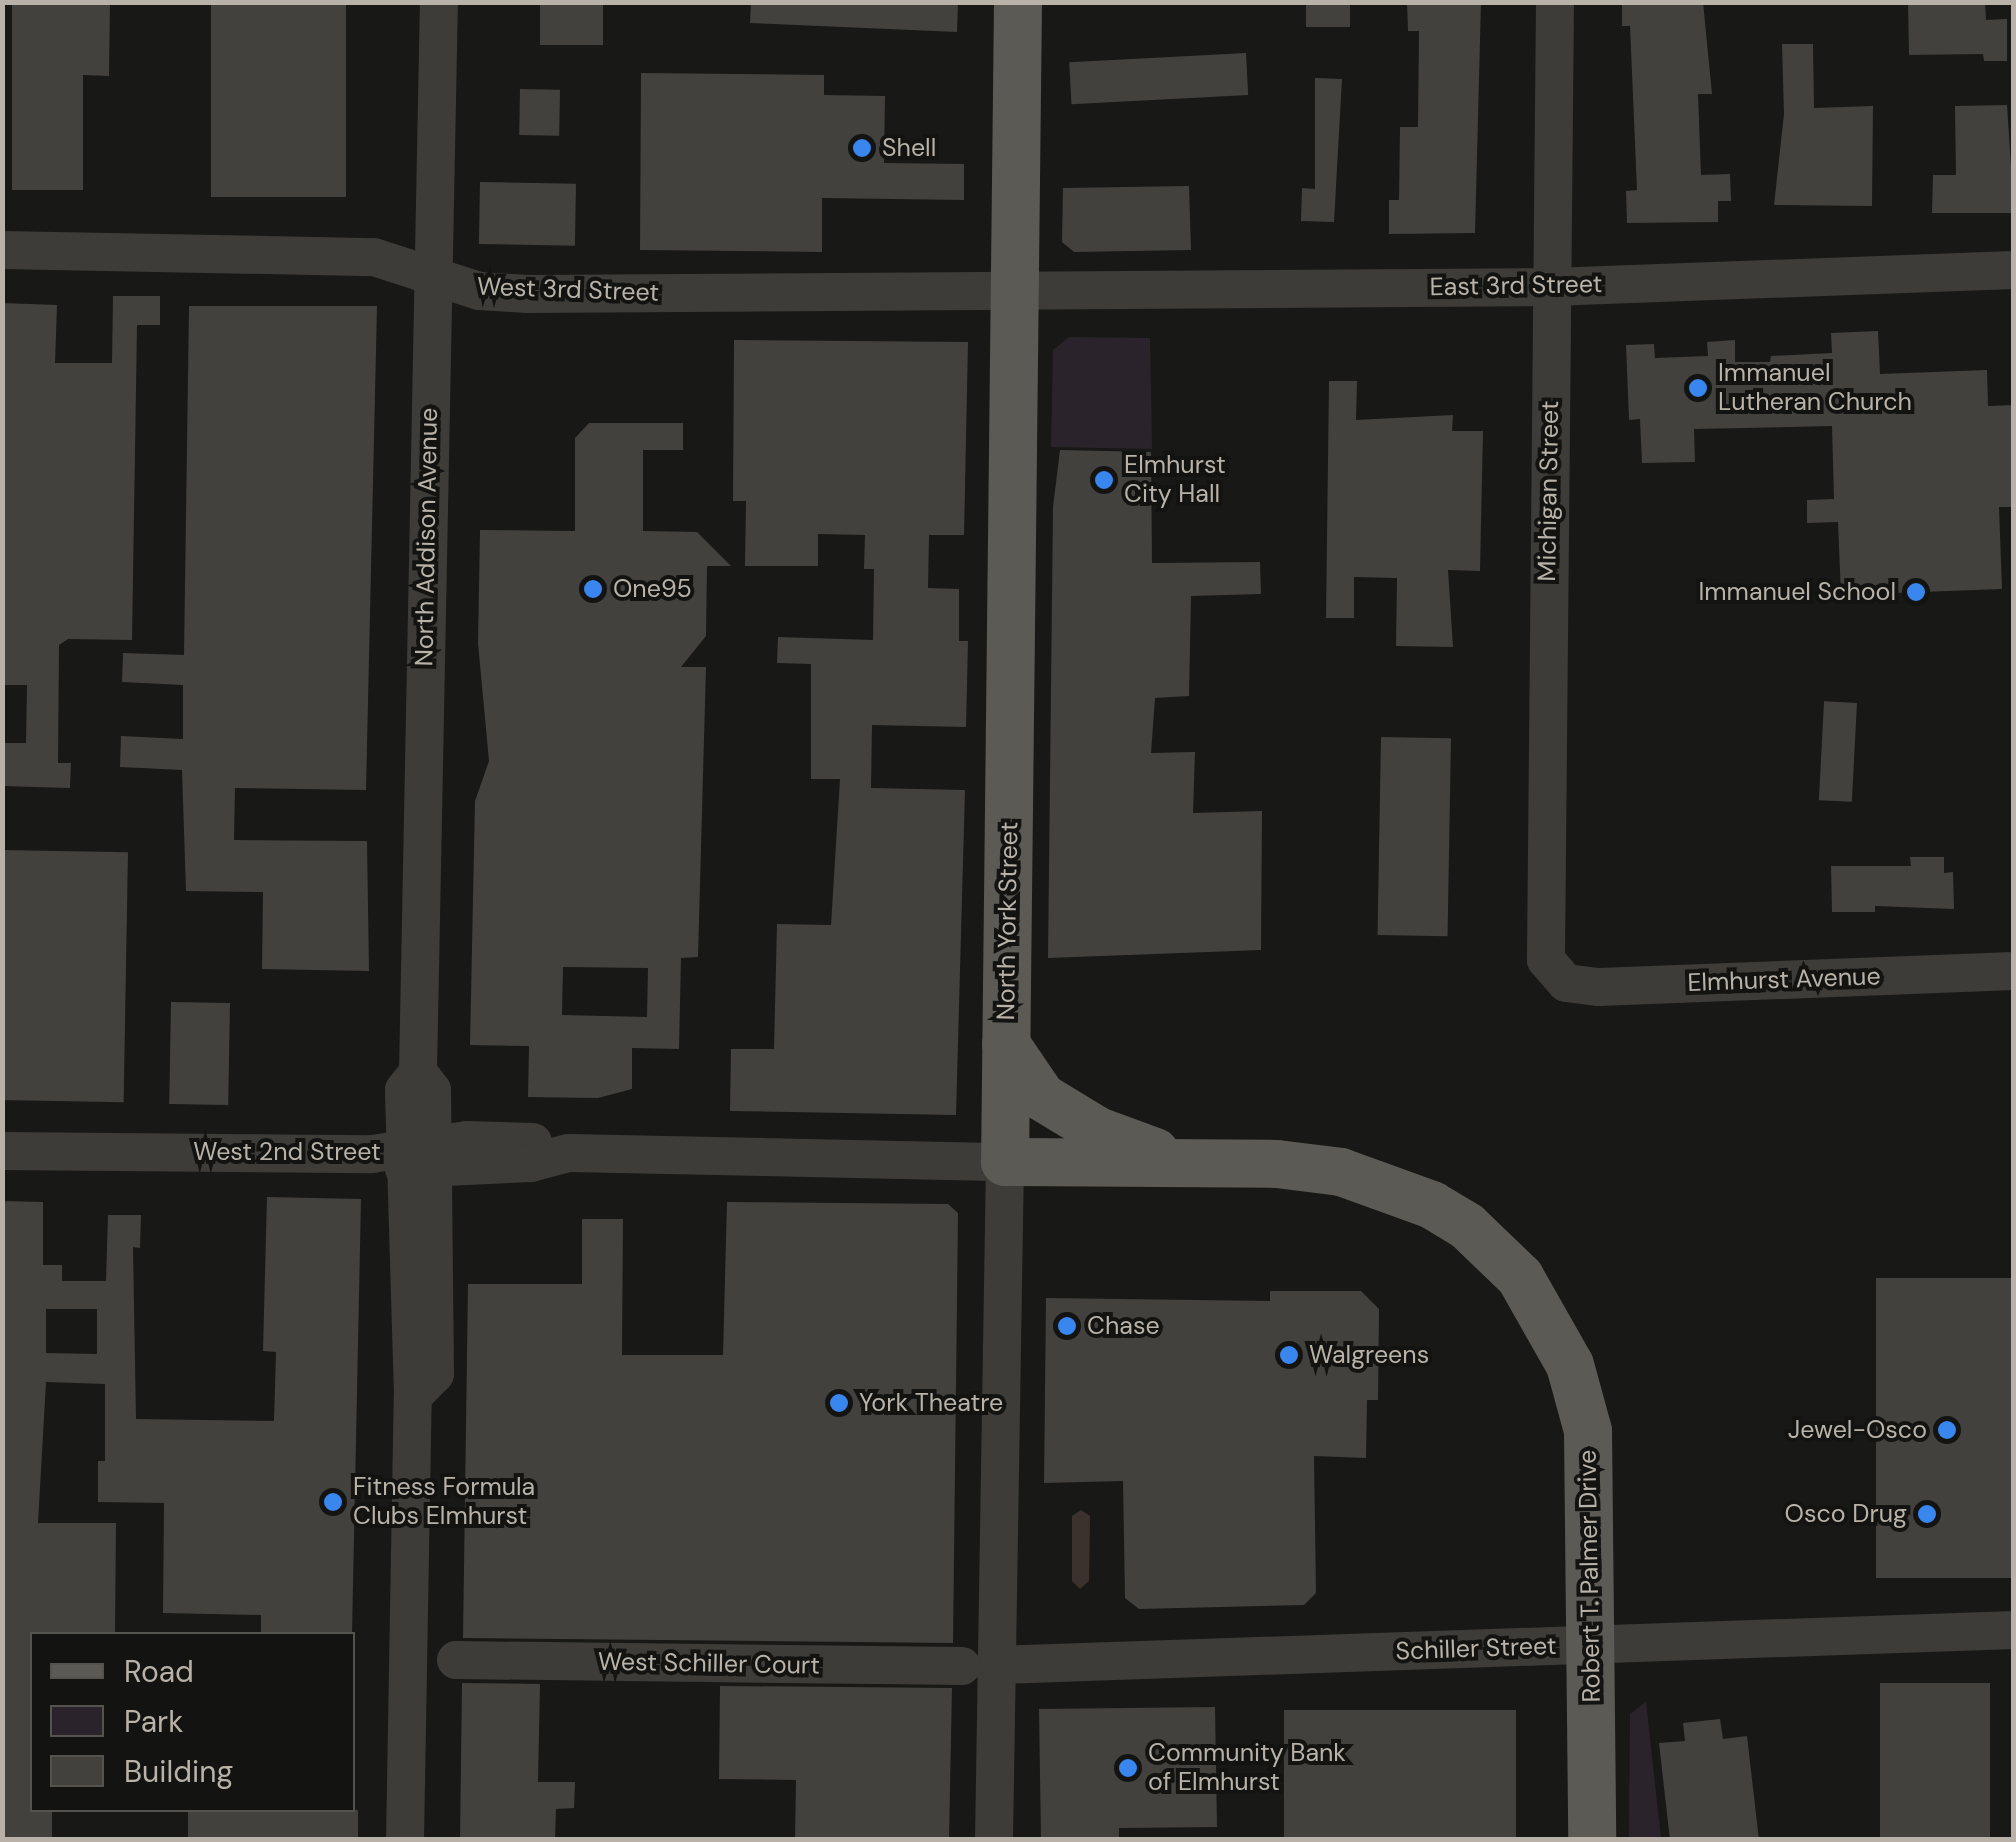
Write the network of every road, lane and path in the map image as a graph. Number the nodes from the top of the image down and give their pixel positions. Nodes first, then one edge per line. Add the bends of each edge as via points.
1 (439, 2) edge
2 (1018, 2) edge
3 (1555, 2) edge
4 (2, 250) edge
5 (2014, 270) edge
6 (431, 275) junction
7 (1551, 286) junction
8 (1019, 294) junction
9 (2014, 970) edge
10 (1556, 976) joint
11 (1006, 1044) junction
12 (2, 1151) edge
13 (419, 1158) junction
14 (1005, 1162) junction
15 (1186, 1164) junction
16 (2014, 1630) edge
17 (1592, 1644) junction
18 (456, 1660) dead end
19 (980, 1666) junction
20 (406, 1840) edge
21 (994, 1840) edge
22 (1592, 1840) edge

1 - 6 street, North Addison Avenue
2 - 8 main road, North York Street
3 - 7 street, Michigan Street
4 - 6 street, West 3rd Street via 374,257
5 - 7 street, East 3rd Street
6 - 8 street, West 3rd Street via 479,291 526,294
6 - 13 street, North Addison Avenue via 418,1072 404,1090
7 - 8 street, East 3rd Street
7 - 10 street, Michigan Street via 1544,942
8 - 11 main road, North York Street
9 - 10 street, Elmhurst Avenue via 1598,987
11 - 14 main road, North York Street
11 - 15 main road via 1042,1097 1098,1131
12 - 13 street, West 2nd Street
13 - 14 street, West 2nd Street via 531,1142 569,1153
13 - 20 street, North Addison Avenue via 424,1385
14 - 15 main road, Robert T. Palmer Drive
14 - 19 street, North York Street
15 - 17 main road, Robert T. Palmer Drive via 1309,1166 1400,1191 1467,1226 1520,1277 1570,1365 1588,1432
16 - 17 street, Schiller Street
17 - 19 street, Schiller Street
17 - 22 main road, Robert T. Palmer Drive
18 - 19 street, West Schiller Court
19 - 21 street, North York Street

